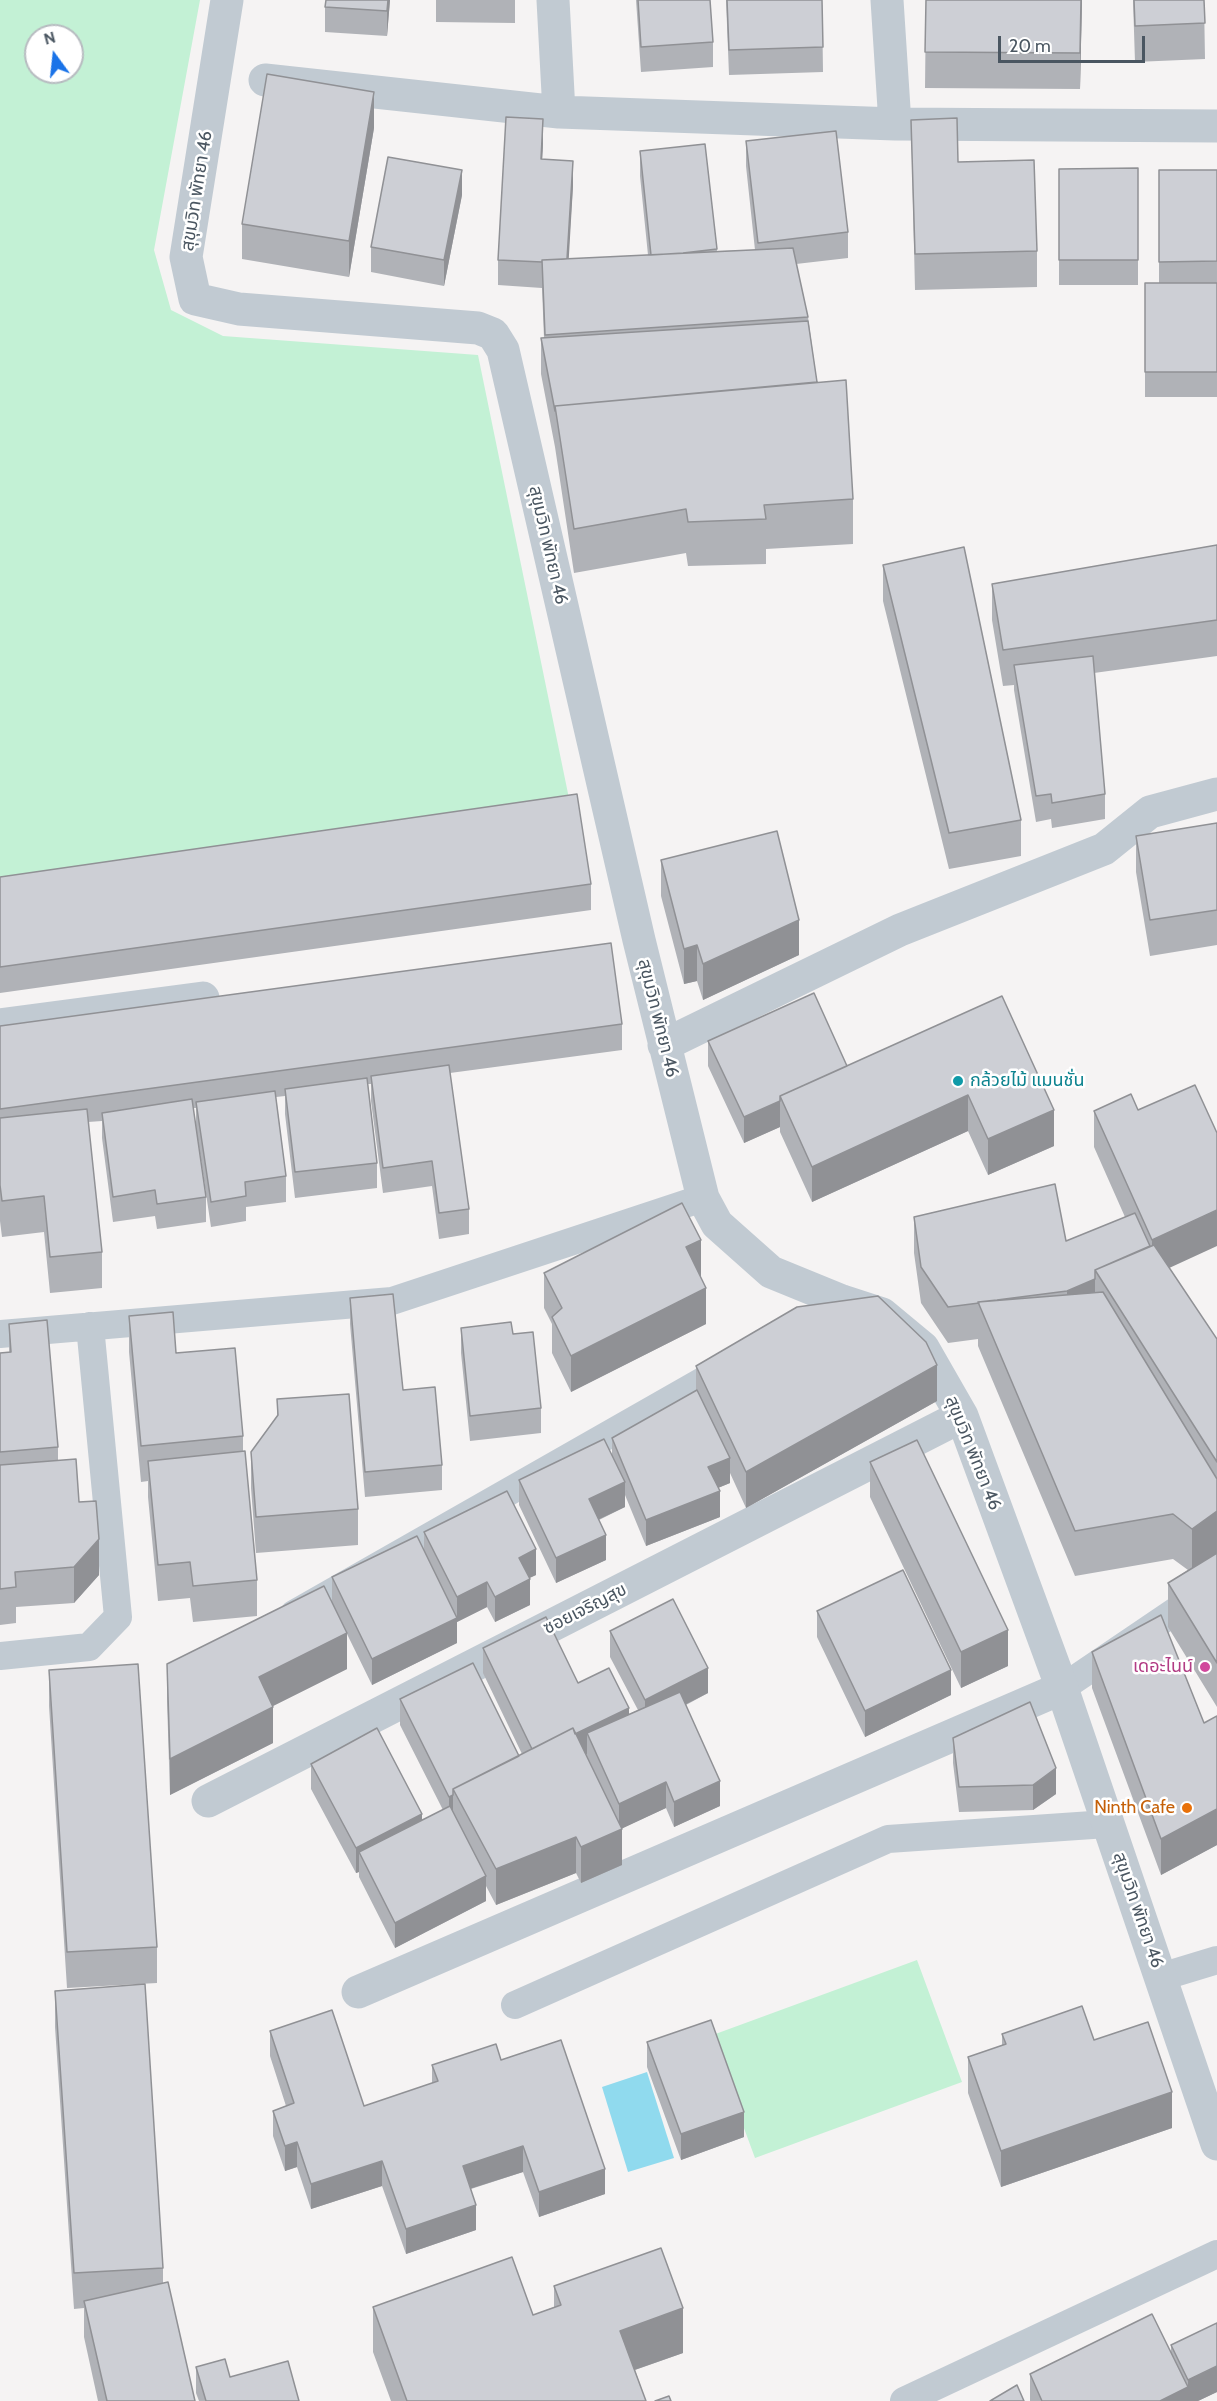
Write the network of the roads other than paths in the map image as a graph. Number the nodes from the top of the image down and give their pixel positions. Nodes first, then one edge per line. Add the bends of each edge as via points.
1 (227, 0) edge
2 (553, 0) edge
3 (887, 0) edge
4 (265, 80) edge
5 (559, 112) junction
6 (895, 124) junction
7 (1217, 126) edge
8 (1217, 795) edge
9 (639, 940) junction
10 (604, 945) edge
11 (237, 994) edge
12 (0, 1025) edge
13 (664, 1045) junction
14 (703, 1198) junction
15 (842, 1301) junction
16 (811, 1319) edge
17 (90, 1326) junction
18 (0, 1334) edge
19 (750, 1354) edge
20 (962, 1416) junction
21 (1217, 1583) edge
22 (267, 1629) edge
23 (0, 1656) edge
24 (1062, 1688) junction
25 (208, 1801) dead end
26 (1107, 1824) junction
27 (1217, 1960) edge
28 (1161, 1977) junction
29 (358, 1992) dead end
30 (515, 2005) dead end
31 (1217, 2144) edge
32 (1217, 2254) edge
33 (904, 2401) edge

1 - 9 street, สุขุมวิท พัทยา 46 via 186,257 195,299 239,309 478,328 493,334 503,350
2 - 5 street
3 - 6 street
4 - 5 street
5 - 6 street
6 - 7 street
8 - 13 street via 1150,812 1104,849 900,930
9 - 10 street
9 - 13 street, สุขุมวิท พัทยา 46
11 - 12 street
13 - 14 street, สุขุมวิท พัทยา 46
14 - 15 street, สุขุมวิท พัทยา 46 via 717,1224 771,1272
14 - 17 lane via 392,1301
15 - 16 lane
15 - 20 street, สุขุมวิท พัทยา 46 via 882,1314 923,1348
17 - 18 lane
17 - 23 lane via 118,1617 88,1647
19 - 22 lane
20 - 24 street, สุขุมวิท พัทยา 46
20 - 25 street, ซอยเจริญสุข
21 - 24 lane
24 - 26 street, สุขุมวิท พัทยา 46
24 - 29 street
26 - 28 street, สุขุมวิท พัทยา 46
26 - 30 lane via 888,1839
27 - 28 lane
28 - 31 street, สุขุมวิท พัทยา 46
32 - 33 lane

